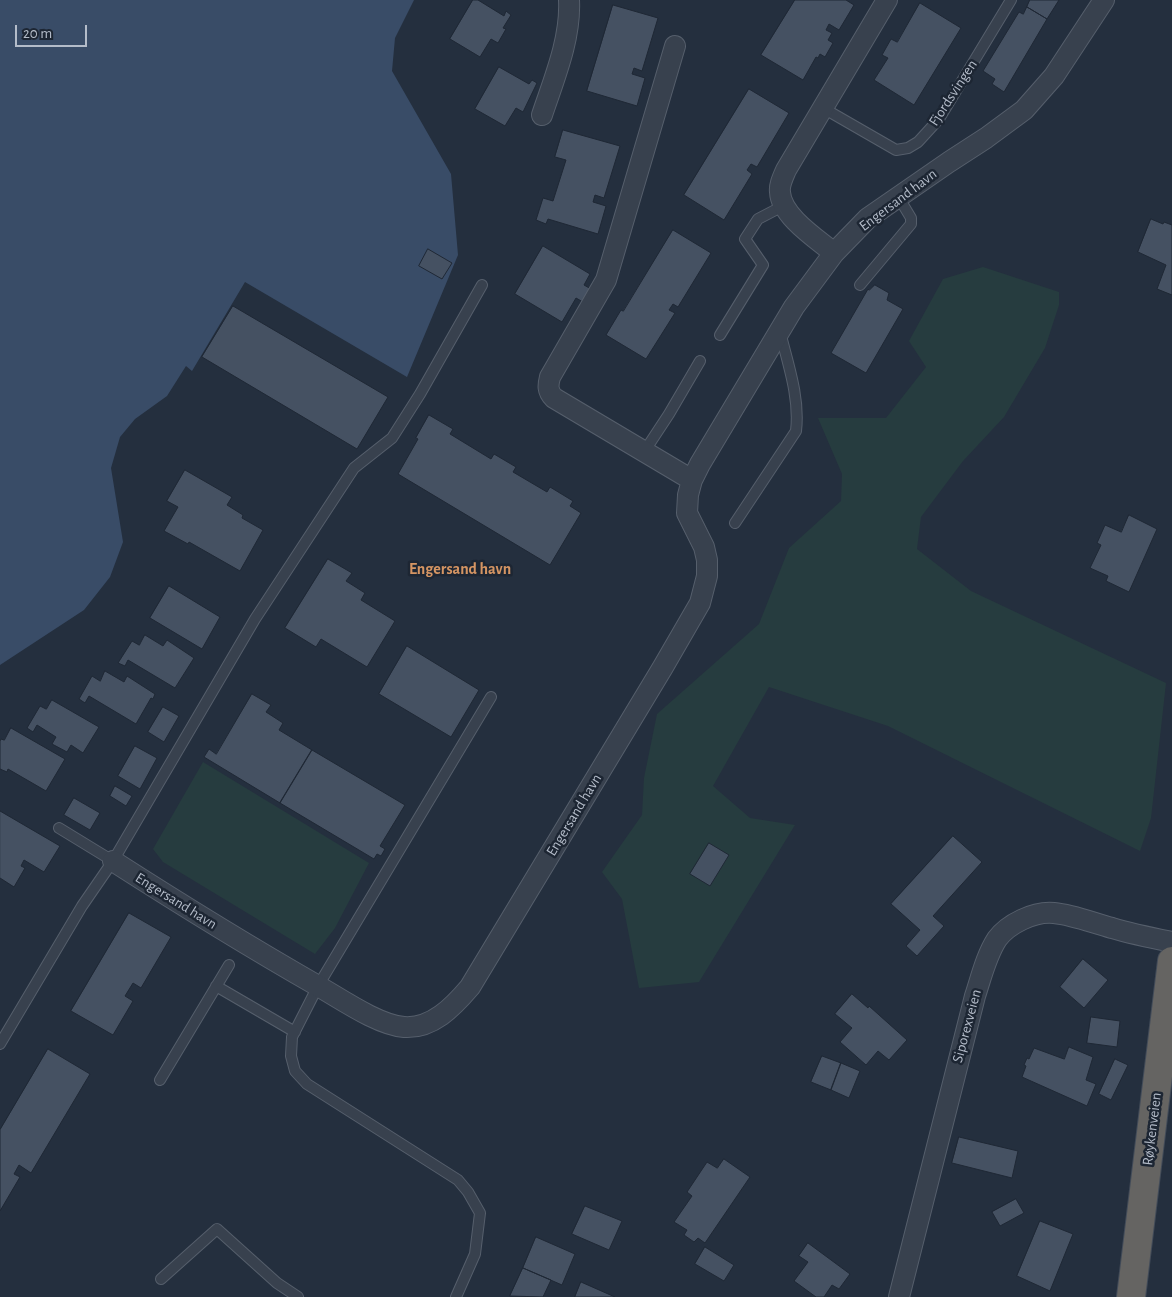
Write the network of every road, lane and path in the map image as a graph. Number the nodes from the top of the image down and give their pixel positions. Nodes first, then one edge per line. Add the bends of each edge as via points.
1 (569, 0) edge
2 (887, 0) edge
3 (1011, 0) edge
4 (1104, 0) edge
5 (675, 46) dead end
6 (823, 108) junction
7 (542, 116) dead end
8 (899, 198) junction
9 (783, 206) junction
10 (834, 253) junction
11 (482, 285) dead end
12 (860, 285) dead end
13 (779, 331) junction
14 (720, 335) dead end
15 (700, 361) dead end
16 (644, 452) junction
17 (692, 480) junction
18 (736, 524) dead end
19 (491, 697) dead end
20 (59, 828) dead end
21 (112, 861) junction
22 (1172, 942) edge
23 (1172, 960) edge
24 (229, 966) dead end
25 (216, 986) junction
26 (318, 986) junction
27 (295, 1032) junction
28 (0, 1044) edge
29 (160, 1080) dead end
30 (161, 1279) dead end
31 (298, 1297) edge
32 (456, 1297) edge
33 (899, 1297) edge
34 (1131, 1297) edge

1 - 7 street via 570,19
2 - 6 street
3 - 6 lane, Fjordsvingen via 939,119 908,148 896,150
4 - 8 street, Engersand havn via 1054,76 1024,110
5 - 16 street via 606,280 550,377 548,390 554,398
6 - 9 street via 786,170 779,192
8 - 10 street, Engersand havn via 868,218
8 - 12 lane via 911,218 911,224
9 - 10 street
9 - 14 lane via 758,219 745,239 763,265
10 - 13 street, Engersand havn
11 - 21 lane via 392,438 354,468 255,619
13 - 17 street, Engersand havn
13 - 18 lane via 798,416 796,432
15 - 16 lane
16 - 17 street
17 - 26 street, Engersand havn via 686,513 708,560 700,604 470,987 441,1016 406,1027 377,1018
19 - 26 lane
20 - 21 lane
21 - 26 street, Engersand havn
21 - 28 lane
22 - 33 street, Siporexveien via 1051,912 1012,924 996,940 974,996
23 - 34 highway, Røykenveien
24 - 25 lane
25 - 27 lane
25 - 29 lane
26 - 27 lane
27 - 32 lane via 291,1056 295,1071 307,1084 458,1180 468,1192 480,1214 476,1254
30 - 31 lane via 217,1228 277,1283

